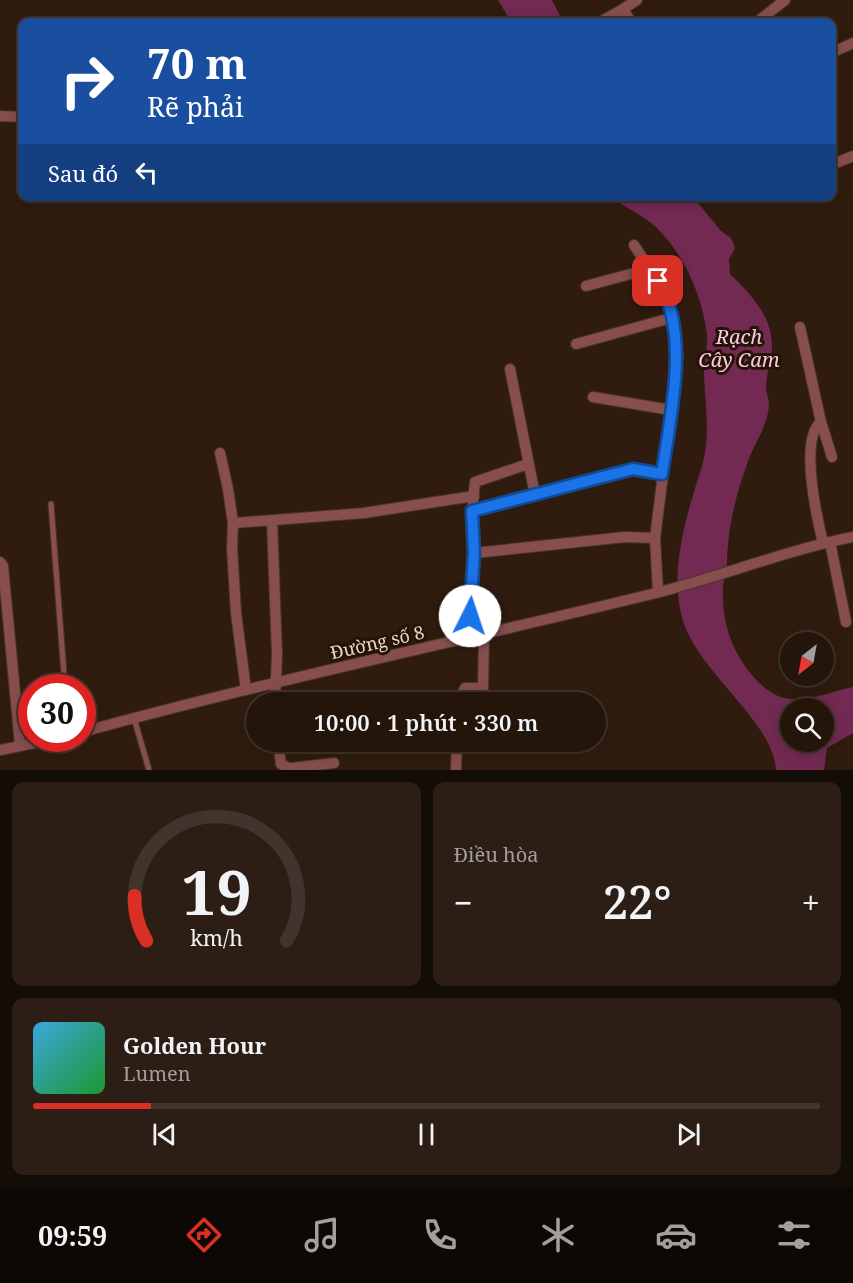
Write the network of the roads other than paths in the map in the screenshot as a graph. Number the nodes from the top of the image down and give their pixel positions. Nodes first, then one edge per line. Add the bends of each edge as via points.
1 (637, 0) edge
2 (785, 0) edge
3 (623, 9) junction
4 (607, 18) edge
5 (629, 18) edge
6 (762, 18) edge
7 (853, 43) edge
8 (836, 51) edge
9 (0, 116) edge
10 (18, 117) edge
11 (853, 156) edge
12 (836, 163) edge
13 (634, 245) dead end
14 (650, 268) junction
15 (586, 286) dead end
16 (671, 318) junction
17 (800, 327) dead end
18 (576, 344) dead end
19 (510, 369) dead end
20 (593, 397) dead end
21 (671, 410) junction
22 (821, 422) junction
23 (220, 453) dead end
24 (831, 457) dead end
25 (528, 464) junction
26 (662, 474) junction
27 (536, 495) junction
28 (474, 496) junction
29 (51, 504) dead end
30 (472, 511) junction
31 (272, 521) junction
32 (233, 523) junction
33 (853, 537) edge
34 (655, 538) junction
35 (826, 542) junction
36 (474, 553) junction
37 (0, 562) edge
38 (662, 591) junction
39 (846, 622) dead end
40 (484, 634) junction
41 (469, 638) junction
42 (64, 674) edge
43 (274, 684) junction
44 (246, 690) junction
45 (274, 692) edge
46 (463, 692) edge
47 (134, 718) junction
48 (18, 724) edge
49 (96, 728) edge
50 (18, 746) edge
51 (0, 750) edge
52 (279, 752) edge
53 (457, 752) edge
54 (334, 763) dead end
55 (291, 769) edge
56 (149, 770) edge
57 (456, 770) edge

1 - 3 street
2 - 6 street
3 - 4 street
3 - 5 street
7 - 8 street
9 - 10 street
11 - 12 street
13 - 14 street
14 - 15 street
14 - 16 street via 666,294
16 - 18 street
16 - 21 street via 678,355
17 - 22 street
19 - 25 street
20 - 21 street
21 - 26 street
22 - 24 street
22 - 35 street via 812,435 811,479
23 - 32 street
25 - 27 street
25 - 28 street via 475,482
26 - 27 street via 633,469
26 - 34 street
27 - 30 street
28 - 30 street
28 - 31 street via 364,513
29 - 42 lane
30 - 36 street
31 - 32 street
31 - 43 street via 277,654
32 - 44 street via 236,613
33 - 35 street, Đường số 8
34 - 36 street via 625,537
34 - 38 street
35 - 38 street, Đường số 8
35 - 39 street
36 - 41 street
37 - 48 street
38 - 40 street, Đường số 8
40 - 41 street, Đường số 8
40 - 46 street via 483,688 465,688
41 - 43 street, Đường số 8
43 - 44 street, Đường số 8
43 - 45 street
44 - 47 street, Đường số 8
47 - 49 street, Đường số 8
47 - 56 lane
50 - 51 street
52 - 55 street via 281,764
53 - 57 street
54 - 55 street

